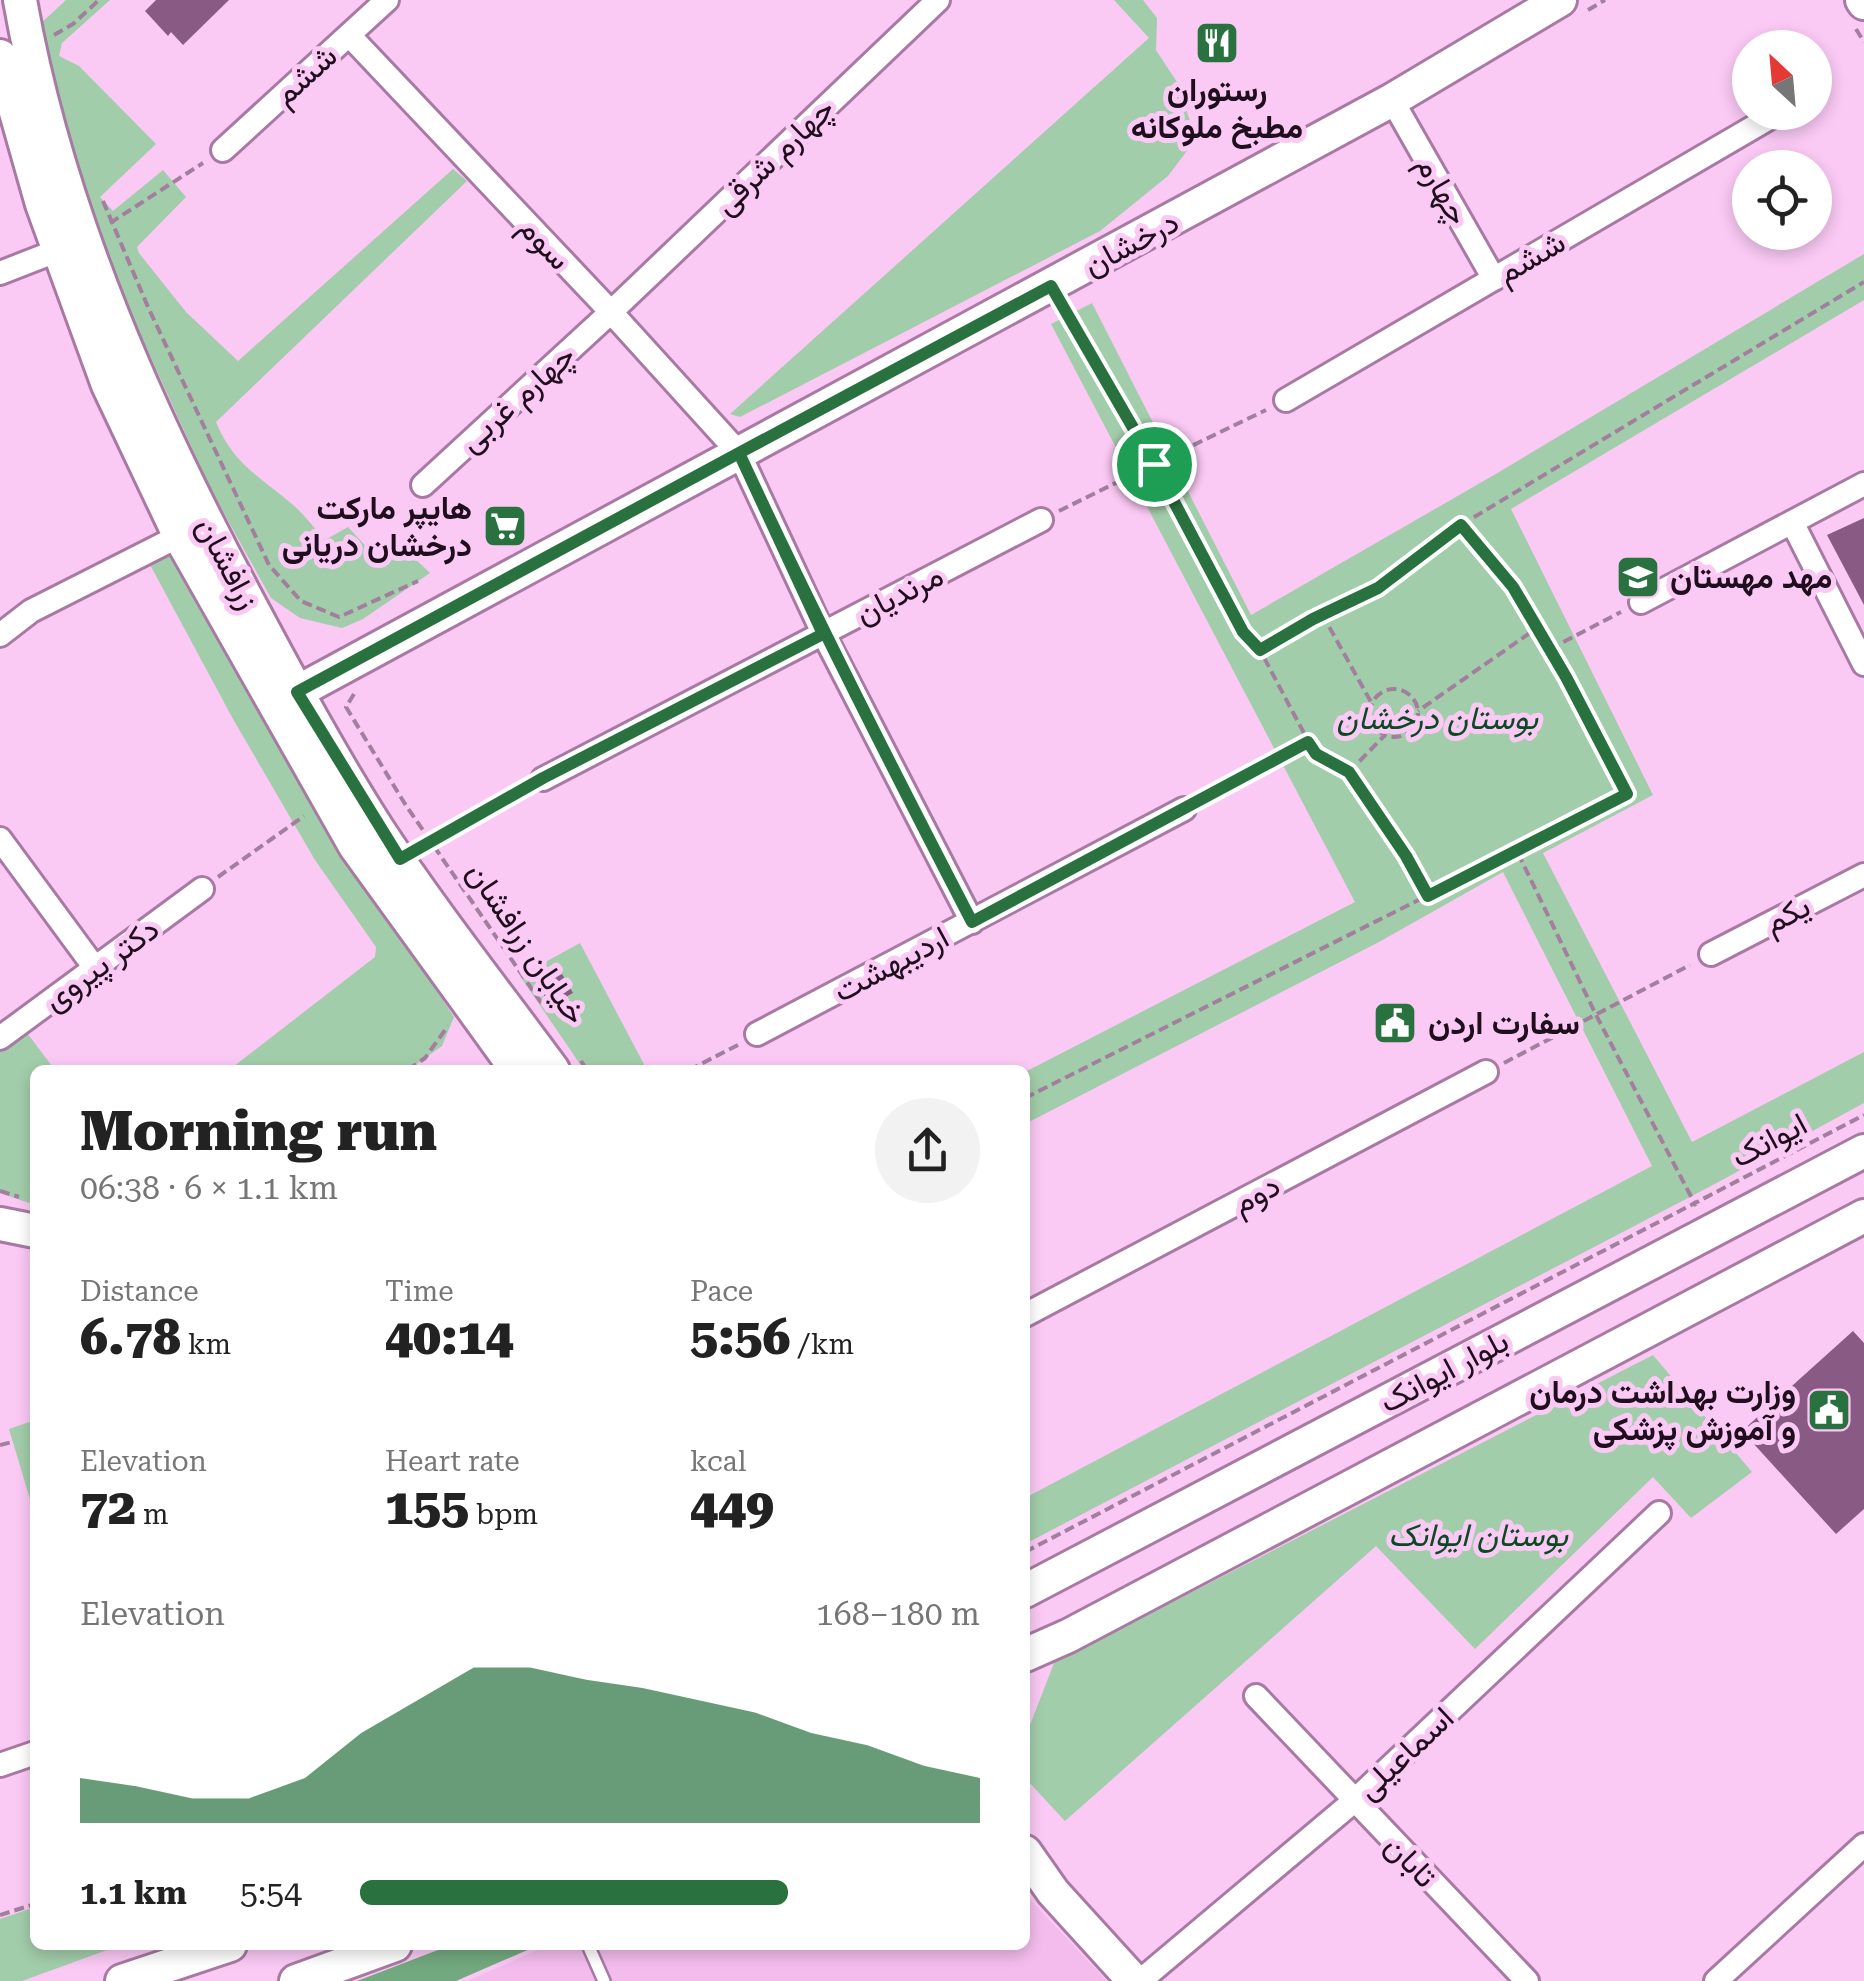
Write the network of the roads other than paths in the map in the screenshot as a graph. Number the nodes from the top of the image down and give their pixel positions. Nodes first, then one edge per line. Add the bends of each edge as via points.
1 (20, 0) edge
2 (387, 0) edge
3 (938, 0) edge
4 (1560, 0) edge
5 (349, 35) junction
6 (27, 48) edge
7 (1392, 100) junction
8 (1749, 130) edge
9 (223, 150) road end
10 (72, 244) junction
11 (0, 272) edge
12 (1494, 279) junction
13 (611, 312) junction
14 (1286, 400) road end
15 (739, 453) junction
16 (1864, 484) edge
17 (423, 485) dead end
18 (1041, 520) road end
19 (1792, 522) junction
20 (193, 530) junction
21 (1641, 602) road end
22 (823, 634) junction
23 (0, 635) edge
24 (1864, 664) edge
25 (286, 698) junction
26 (543, 778) road end
27 (1184, 810) road end
28 (0, 839) edge
29 (1864, 875) edge
30 (202, 890) road end
31 (972, 922) junction
32 (1711, 954) road end
33 (95, 968) junction
34 (758, 1034) road end
35 (0, 1038) edge
36 (517, 1050) edge
37 (566, 1064) edge
38 (1486, 1072) road end
39 (1864, 1151) edge
40 (1864, 1216) edge
41 (0, 1224) edge
42 (30, 1229) edge
43 (1030, 1313) edge
44 (1659, 1513) dead end
45 (1058, 1573) junction
46 (1030, 1581) edge
47 (1030, 1589) edge
48 (1068, 1636) junction
49 (1030, 1652) edge
50 (1030, 1663) edge
51 (1256, 1696) dead end
52 (30, 1755) edge
53 (0, 1765) edge
54 (1354, 1801) junction
55 (1864, 1846) edge
56 (1030, 1859) edge
57 (215, 1950) edge
58 (386, 1950) edge
59 (590, 1950) edge
60 (340, 1973) edge
61 (122, 1981) edge
62 (296, 1981) edge
63 (604, 1981) edge
64 (1137, 1981) edge
65 (1527, 1981) edge
66 (1716, 1981) edge

1 - 6 street, زرافشان
2 - 5 street, ششم
3 - 13 street, چهارم شرقی
4 - 7 street, درخشان
5 - 9 street, ششم
5 - 13 street, سوم
6 - 10 street, زرافشان via 69,195
7 - 12 street, چهارم
7 - 15 street, درخشان
8 - 12 street, ششم
10 - 11 street
10 - 20 street, زرافشان via 135,374
12 - 14 street, ششم
13 - 15 street, سوم
13 - 17 street, چهارم غربی
15 - 22 street, سوم
15 - 25 street, درخشان
16 - 19 street
18 - 22 street, مرنديان
19 - 21 street
19 - 24 street
20 - 23 street via 31,612
20 - 25 street, زرافشان
22 - 26 street, مرنديان
22 - 31 street, سوم
25 - 36 street, زرافشان via 400,859
25 - 36 street, زرافشان via 355,846
27 - 31 street, اردیبهشت
28 - 33 street
29 - 32 street, یکم
30 - 33 street, دکتر پیروی
31 - 34 street, اردیبهشت
33 - 35 street, دکتر پیروی
36 - 37 street, زرافشان
38 - 43 street, دوم
39 - 45 street, بلوار ایوانک via 1702,1218
40 - 48 street, بلوار ایوانک
41 - 42 street
44 - 54 street, اسماعیلی
45 - 46 street
45 - 47 street, بلوار ایوانک
48 - 49 street, بلوار ایوانک
48 - 50 street
51 - 54 street, تابان
52 - 53 street
54 - 64 street, اسماعیلی
54 - 65 street, تابان
55 - 66 street
56 - 64 street
57 - 61 street
58 - 60 street
59 - 63 lane
60 - 62 street

